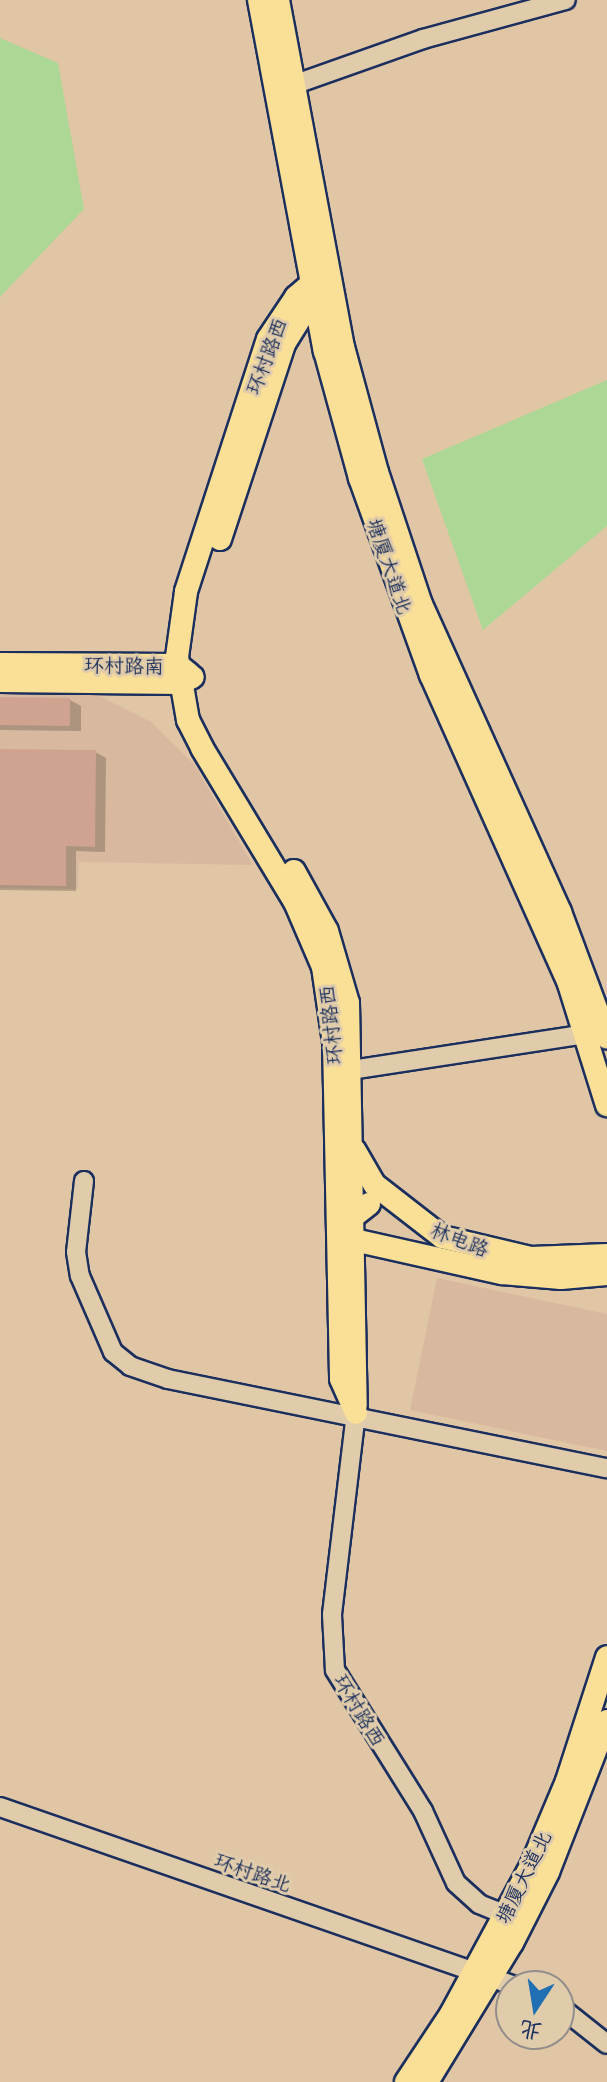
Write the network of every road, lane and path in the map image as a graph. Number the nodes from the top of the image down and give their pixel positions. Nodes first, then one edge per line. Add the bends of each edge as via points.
1 (259, 0) edge
2 (278, 0) edge
3 (566, 0) edge
4 (293, 85) junction
5 (319, 292) junction
6 (0, 664) edge
7 (184, 675) junction
8 (0, 681) edge
9 (597, 1036) edge
10 (351, 1070) junction
11 (607, 1105) edge
12 (352, 1143) junction
13 (84, 1181) dead end
14 (397, 1206) junction
15 (357, 1226) junction
16 (465, 1255) junction
17 (607, 1255) edge
18 (607, 1274) edge
19 (356, 1413) junction
20 (607, 1468) edge
21 (607, 1657) edge
22 (607, 1721) edge
23 (0, 1807) edge
24 (506, 1915) junction
25 (483, 1975) junction
26 (495, 1979) edge
27 (575, 2019) edge
28 (607, 2044) edge
29 (406, 2082) edge
30 (427, 2082) edge

1 - 5 main road, 塘厦大道北
2 - 4 main road, 塘厦大道北
3 - 4 street via 423,39
4 - 5 main road, 塘厦大道北
5 - 7 main road, 环村路西 via 283,310 268,339 186,592
5 - 9 main road, 塘厦大道北 via 360,478 405,609
6 - 7 main road, 环村路南
7 - 8 main road, 环村路南
7 - 10 main road, 环村路西 via 216,743 327,931 348,1003
7 - 15 main road, 环村路西 via 202,748 295,902 323,967
9 - 10 street
9 - 11 main road, 塘厦大道北
10 - 12 main road, 环村路西
12 - 14 main road, 林电路 via 361,1165
12 - 15 main road, 环村路西
13 - 19 street via 76,1252 80,1276 113,1352 130,1366 168,1379
14 - 15 main road
14 - 16 main road, 林电路
15 - 16 main road, 林电路
15 - 19 main road, 环村路西 via 341,1379
16 - 17 main road, 林电路
16 - 18 main road, 林电路 via 531,1277
19 - 20 street
19 - 24 street, 环村路西 via 332,1615 335,1670 423,1811 456,1883 479,1904
21 - 24 main road, 塘厦大道北 via 567,1781
22 - 25 main road, 塘厦大道北 via 548,1872
23 - 25 street, 环村路北
24 - 25 main road, 塘厦大道北
25 - 26 street, 环村路北
25 - 29 main road, 塘厦大道北
25 - 30 main road, 塘厦大道北
27 - 28 street

